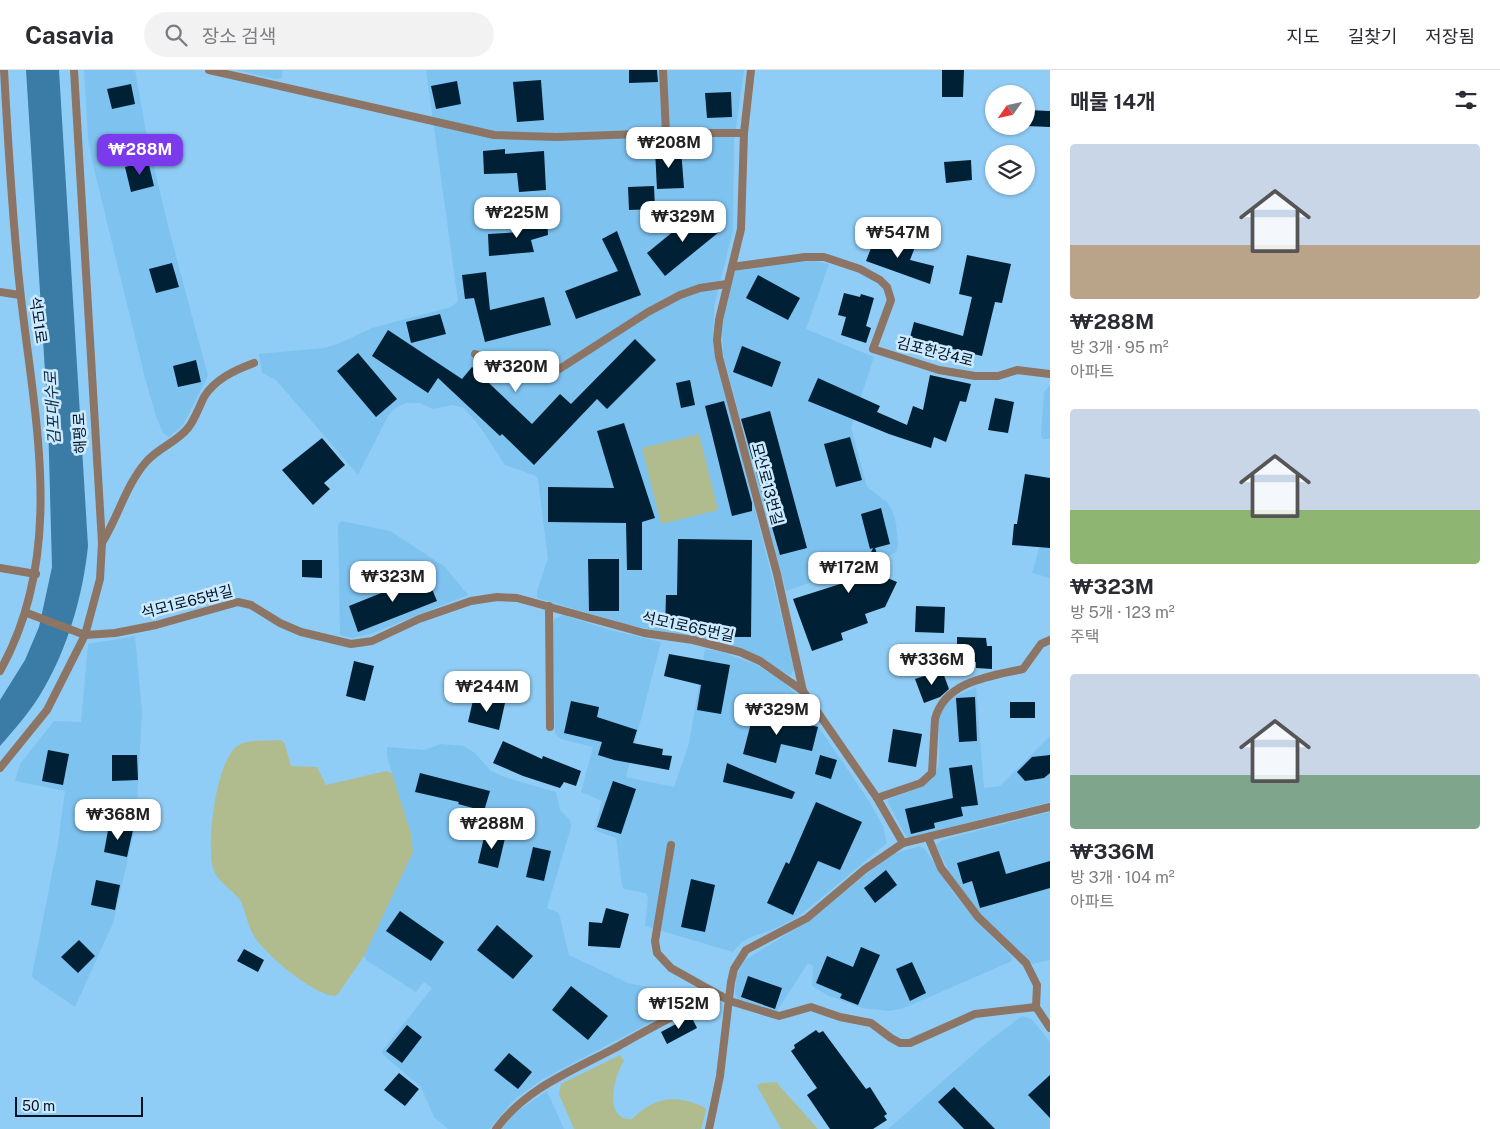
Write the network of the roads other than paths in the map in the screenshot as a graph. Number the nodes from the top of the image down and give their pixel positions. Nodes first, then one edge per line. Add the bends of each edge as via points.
1 (4, 70) edge
2 (74, 70) edge
3 (209, 70) edge
4 (662, 70) edge
5 (751, 70) edge
6 (666, 133) junction
7 (744, 133) junction
8 (732, 266) junction
9 (727, 284) junction
10 (0, 292) edge
11 (20, 295) junction
12 (475, 354) dead end
13 (254, 363) dead end
14 (1050, 374) edge
15 (102, 543) junction
16 (0, 568) edge
17 (36, 574) junction
18 (549, 606) junction
19 (26, 613) junction
20 (81, 633) junction
21 (1050, 640) edge
22 (0, 671) edge
23 (803, 691) junction
24 (550, 728) dead end
25 (0, 768) edge
26 (877, 798) junction
27 (1050, 807) edge
28 (928, 838) junction
29 (903, 843) junction
30 (671, 845) dead end
31 (721, 996) junction
32 (730, 1001) junction
33 (1036, 1007) junction
34 (1050, 1028) edge
35 (496, 1129) edge
36 (709, 1129) edge

1 - 11 lane, 석모1로
2 - 15 lane, 해평로
3 - 6 lane via 494,136
4 - 6 lane
5 - 7 lane, 모산로13번길
6 - 7 lane
7 - 8 lane, 모산로13번길 via 741,229
8 - 9 lane, 모산로13번길
8 - 14 lane, 김포한강4로 via 805,256 824,257 860,269 880,280 887,287 891,300 873,350 939,370 975,376 1017,370
9 - 12 lane via 680,295 550,375 539,378
9 - 23 lane, 모산로13번길 via 719,320 719,357 777,574
10 - 11 lane
11 - 17 lane, 석모1로 via 33,395 40,494 41,527
13 - 15 lane via 227,374 215,384 187,430 147,461 134,479
15 - 20 lane, 해평로 via 100,579
16 - 17 lane
17 - 19 lane, 석모1로
18 - 20 lane, 석모1로65번길 via 507,597 471,601 372,640 352,644 301,632 251,605 238,602 156,625 115,633
18 - 23 lane, 석모1로65번길 via 644,633 740,652 760,661
18 - 24 lane
19 - 20 lane, 석모1로65번길
19 - 22 lane, 석모1로
20 - 25 lane, 해평로 via 47,710
21 - 26 lane via 1041,644 1023,669 971,682 949,696 934,718 932,773 921,783
23 - 26 lane, 석모1로65번길
26 - 29 lane, 석모1로65번길
27 - 28 lane
28 - 29 lane
28 - 33 lane via 942,868 978,917 1026,963 1037,985
29 - 32 lane via 865,869 807,918 746,950 734,969
30 - 31 lane via 655,940 656,953 671,968
31 - 32 lane
31 - 35 lane via 686,1009 541,1087 518,1105
32 - 33 lane via 779,1016 811,1007 871,1023 900,1043 910,1043 975,1014
32 - 36 lane
33 - 34 lane

